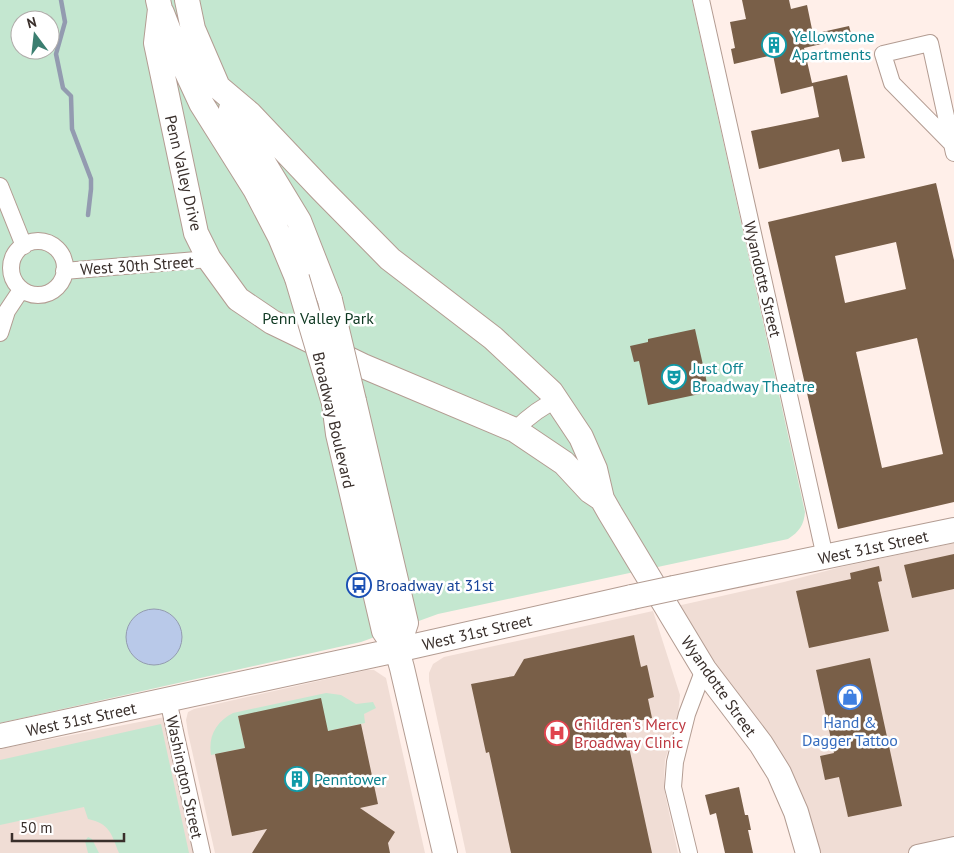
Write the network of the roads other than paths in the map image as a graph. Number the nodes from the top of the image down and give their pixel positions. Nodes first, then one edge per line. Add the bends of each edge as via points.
1 (187, 0) edge
2 (701, 0) edge
3 (159, 4) edge
4 (218, 87) junction
5 (953, 148) edge
6 (0, 186) edge
7 (24, 246) junction
8 (209, 260) junction
9 (64, 270) junction
10 (21, 290) junction
11 (0, 333) edge
12 (557, 400) junction
13 (344, 402) junction
14 (515, 430) junction
15 (602, 499) junction
16 (954, 530) edge
17 (825, 557) junction
18 (397, 650) junction
19 (704, 669) junction
20 (168, 700) junction
21 (0, 736) edge
22 (954, 845) edge
23 (202, 853) edge
24 (445, 853) edge
25 (688, 853) edge
26 (808, 853) edge
27 (917, 853) edge

1 - 4 main road via 193,29
2 - 17 street, Wyandotte Street
3 - 8 main road, Penn Valley Drive via 156,42 196,233
3 - 13 main road, Broadway Boulevard, bridge via 201,103 280,237
4 - 12 main road via 250,114 390,259 493,338
4 - 13 main road, Broadway Boulevard, bridge via 299,221 330,300
5 - 5 street via 930,43 883,54 892,83
6 - 7 street
7 - 9 street via 35,241 55,246 65,262
7 - 10 street via 16,251 11,262 13,279
8 - 9 street, West 30th Street
8 - 14 main road, Penn Valley Drive via 238,299 272,322 363,366
9 - 10 street via 64,278 50,293 28,294
10 - 11 street via 6,311
12 - 14 street via 543,406
12 - 15 main road via 581,437 595,469
13 - 18 main road, Broadway Boulevard via 406,623
14 - 15 main road, Penn Valley Drive via 564,463
15 - 19 main road, Wyandotte Street
16 - 17 main road, West 31st Street
17 - 18 main road, West 31st Street, bridge
18 - 20 main road, West 31st Street
18 - 24 main road
19 - 25 street via 687,714 675,762 674,787
19 - 26 main road, Wyandotte Street via 779,773 796,812
20 - 21 main road, West 31st Street
20 - 23 street, Washington Street
22 - 27 street

